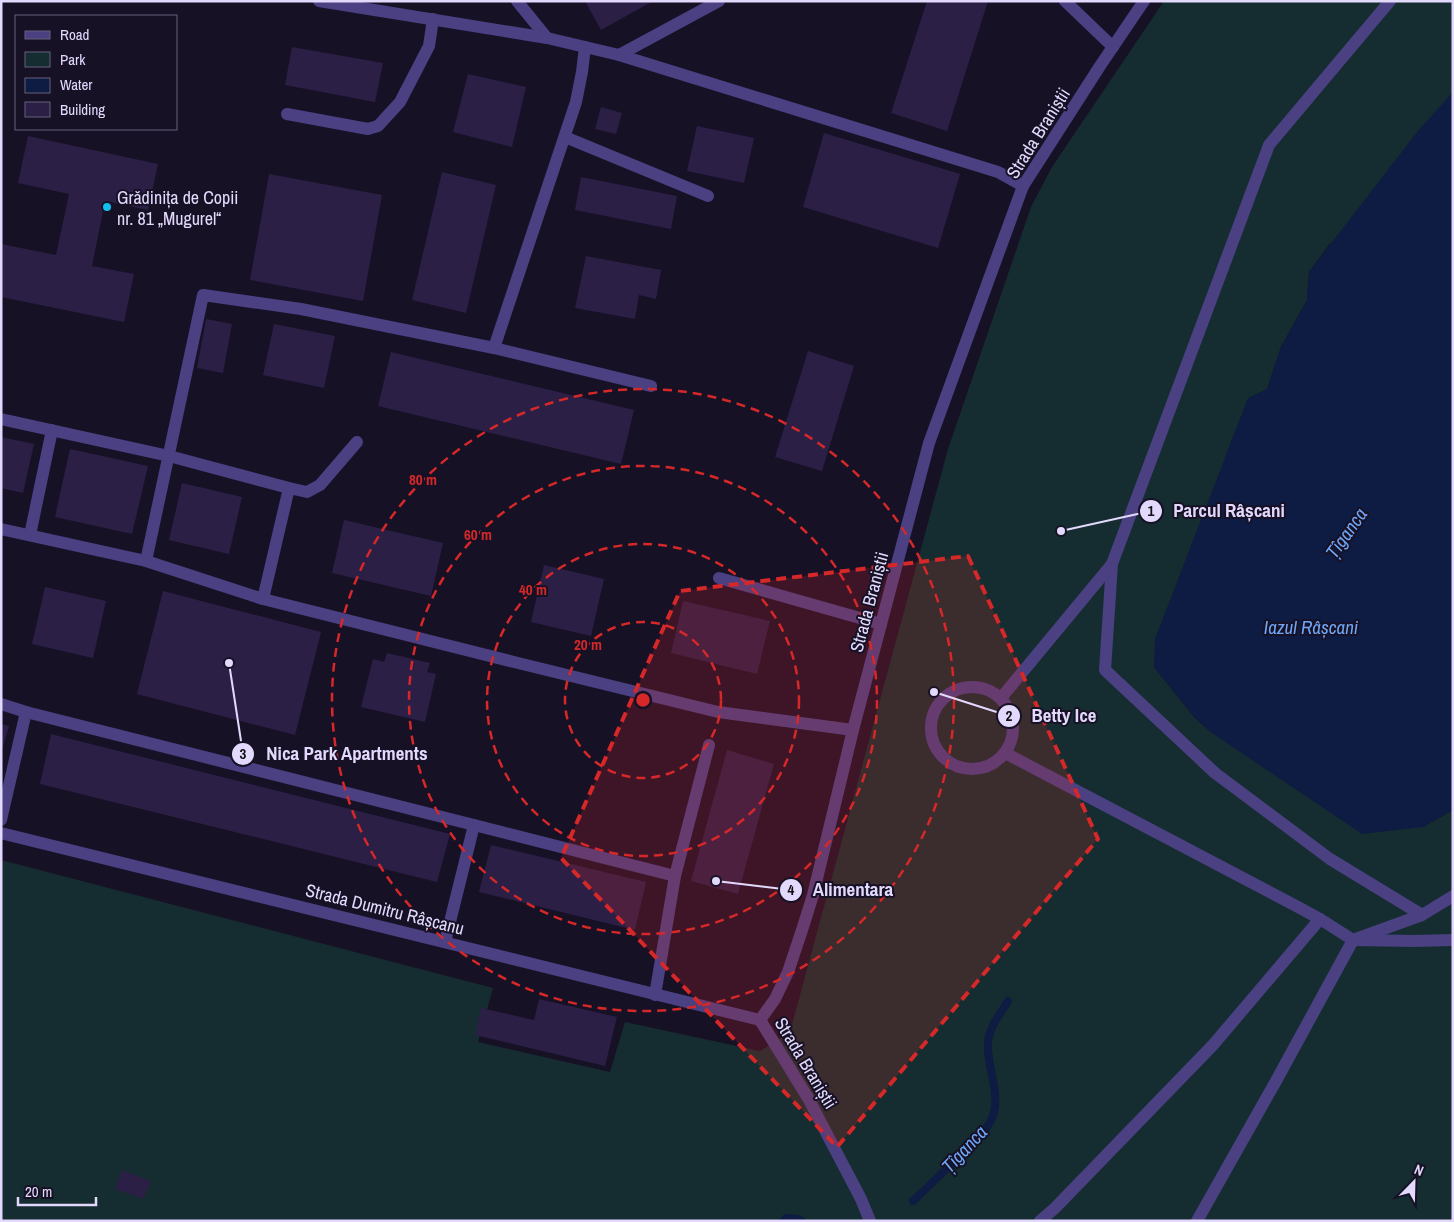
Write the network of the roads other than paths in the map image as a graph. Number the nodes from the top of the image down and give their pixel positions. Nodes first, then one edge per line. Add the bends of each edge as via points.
1 (319, 1) edge
2 (516, 1) edge
3 (719, 1) edge
4 (1065, 1) edge
5 (1144, 1) edge
6 (1390, 1) edge
7 (433, 19) junction
8 (547, 38) junction
9 (585, 47) junction
10 (1113, 47) junction
11 (619, 55) junction
12 (287, 114) dead end
13 (565, 137) junction
14 (1023, 186) junction
15 (708, 196) dead end
16 (494, 348) junction
17 (651, 386) dead end
18 (1, 419) edge
19 (52, 430) junction
20 (357, 442) dead end
21 (169, 456) junction
22 (289, 488) junction
23 (1, 528) edge
24 (30, 535) junction
25 (146, 561) junction
26 (1112, 564) junction
27 (719, 578) dead end
28 (263, 599) junction
29 (881, 624) junction
30 (1001, 698) junction
31 (1, 704) edge
32 (26, 712) junction
33 (853, 730) junction
34 (709, 745) dead end
35 (1005, 753) junction
36 (1, 820) edge
37 (474, 825) junction
38 (1, 833) edge
39 (675, 876) junction
40 (1453, 896) edge
41 (1422, 915) junction
42 (1320, 919) junction
43 (1353, 940) junction
44 (1453, 940) edge
45 (445, 942) junction
46 (655, 995) junction
47 (760, 1020) junction
48 (870, 1221) edge
49 (1040, 1221) edge
50 (1196, 1221) edge

1 - 7 street
2 - 8 street
3 - 11 street
4 - 10 street
5 - 10 street, Strada Braniștii
6 - 26 street via 1269,145
7 - 8 street
7 - 12 street via 429,46 414,76 400,102 378,126 368,130
8 - 9 street
9 - 11 street
9 - 13 street via 576,102
10 - 14 street, Strada Braniștii
11 - 14 street via 998,172
13 - 15 street
13 - 16 street
14 - 29 street, Strada Braniștii via 929,443
16 - 17 street
16 - 21 street via 301,309 203,295
18 - 19 street
19 - 21 street
19 - 24 street
20 - 22 street via 320,485 307,492
21 - 22 street
21 - 25 street
22 - 28 street
23 - 24 street
24 - 25 street
25 - 28 street
26 - 30 street
26 - 41 street via 1104,670 1215,773 1330,858
27 - 29 street
28 - 33 street via 718,712
29 - 33 street, Strada Braniștii
30 - 35 street via 1013,725
30 - 35 street via 984,689 964,688 941,701 931,724 936,747 952,764 974,769 986,767
31 - 32 street
32 - 36 street
32 - 37 street
33 - 47 street, Strada Braniștii via 803,927 788,972
34 - 39 street
35 - 42 street
37 - 39 street
37 - 45 street
38 - 45 street, Strada Dumitru Râșcanu
39 - 46 street
40 - 41 street
41 - 43 street
42 - 43 street
42 - 49 street via 1213,1045
43 - 44 street
43 - 50 street
45 - 46 street, Strada Dumitru Râșcanu
46 - 47 street, Strada Dumitru Râșcanu
47 - 48 street, Strada Braniștii via 808,1098

